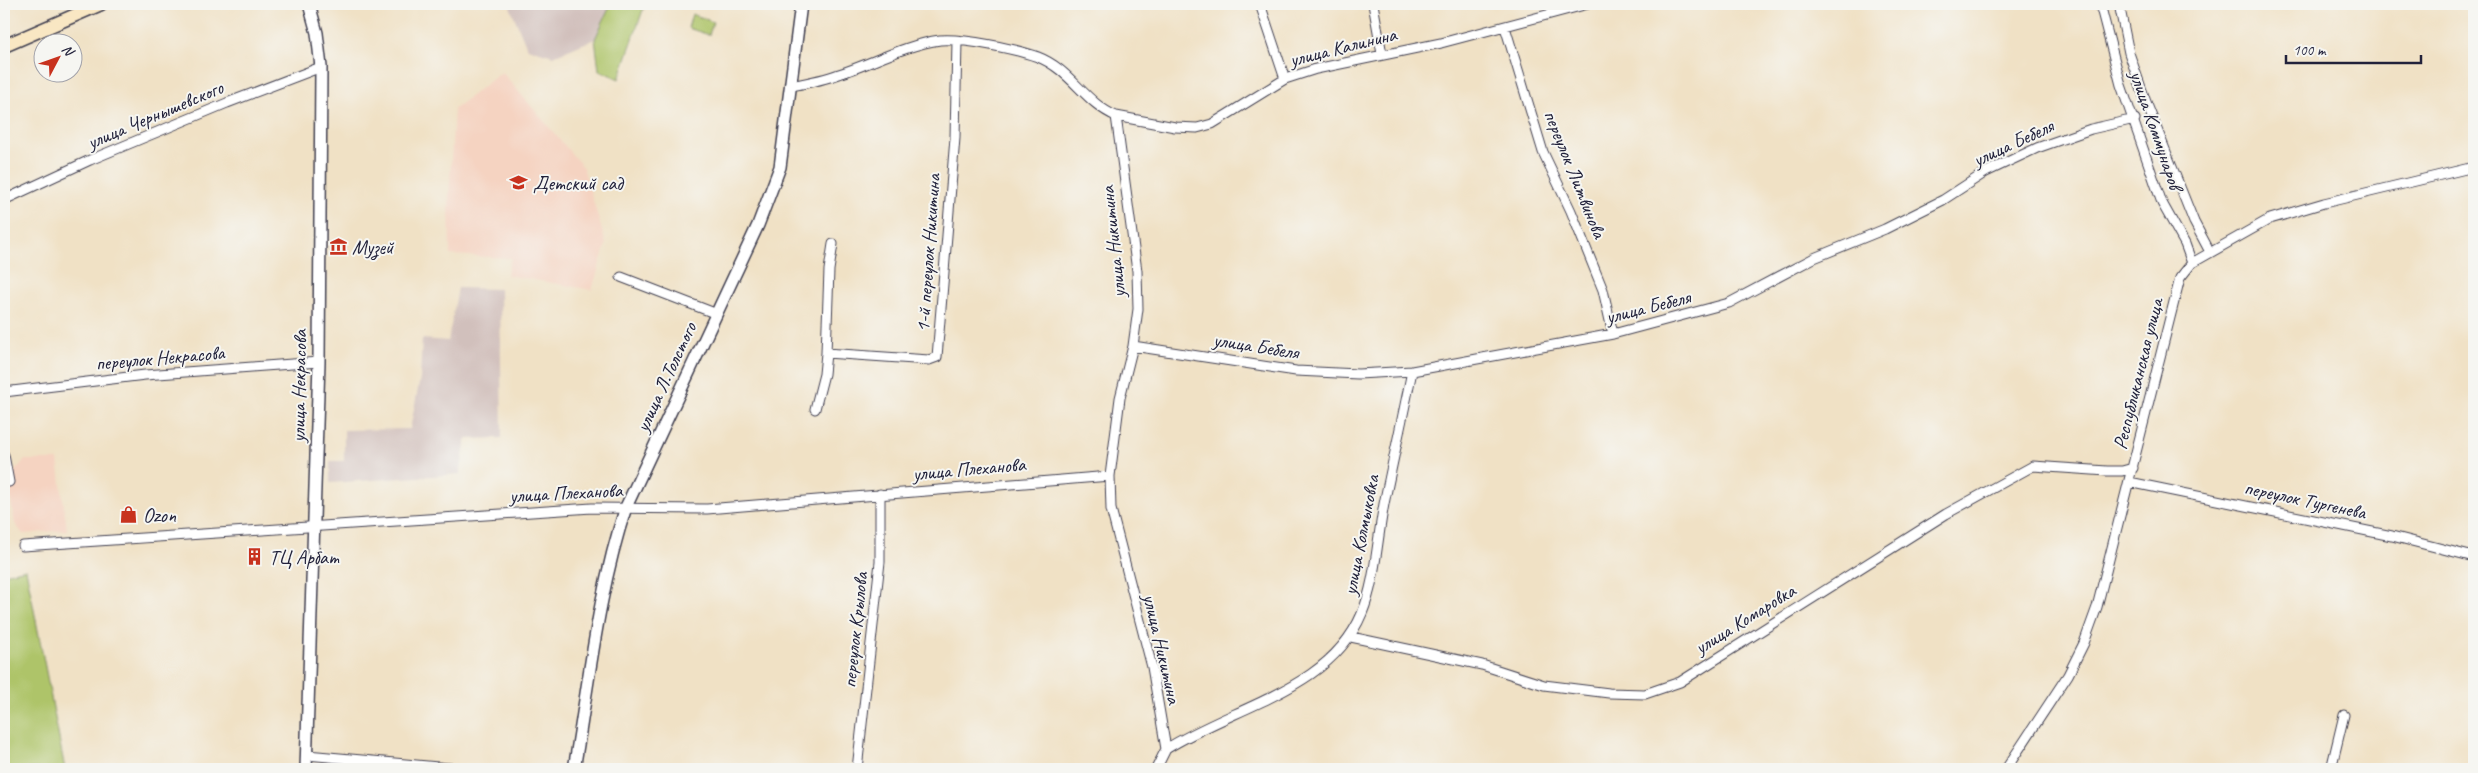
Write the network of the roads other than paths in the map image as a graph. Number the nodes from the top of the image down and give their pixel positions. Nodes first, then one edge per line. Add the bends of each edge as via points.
1 (101, 4) edge
2 (309, 4) edge
3 (801, 4) edge
4 (1260, 4) edge
5 (1373, 4) edge
6 (1588, 4) edge
7 (2100, 4) edge
8 (2119, 4) edge
9 (1505, 27) junction
10 (958, 41) junction
11 (4, 46) edge
12 (1382, 54) junction
13 (321, 67) junction
14 (1285, 79) junction
15 (791, 86) junction
16 (1116, 116) junction
17 (2135, 119) junction
18 (2474, 167) edge
19 (4, 200) edge
20 (833, 244) dead end
21 (2210, 252) junction
22 (2192, 263) junction
23 (621, 278) dead end
24 (717, 314) junction
25 (1613, 334) junction
26 (1133, 346) junction
27 (826, 353) junction
28 (319, 362) junction
29 (1412, 371) junction
30 (4, 392) edge
31 (815, 409) dead end
32 (4, 455) edge
33 (2133, 468) junction
34 (1110, 476) junction
35 (9, 482) dead end
36 (2129, 482) junction
37 (880, 494) junction
38 (626, 507) junction
39 (315, 526) junction
40 (23, 546) dead end
41 (2474, 557) edge
42 (1351, 637) junction
43 (2344, 715) dead end
44 (1166, 749) junction
45 (307, 755) junction
46 (306, 769) edge
47 (460, 769) edge
48 (574, 769) edge
49 (857, 769) edge
50 (1156, 769) edge
51 (2006, 769) edge
52 (2331, 769) edge

1 - 11 main road
2 - 13 street, улица Некрасова
3 - 15 street, улица Л.Толстого
4 - 14 street
5 - 12 street
6 - 9 street, улица Калинина
7 - 17 street, улица Коммунаров via 2117,69
8 - 21 street, улица Коммунаров via 2129,53 2146,102 2194,222
9 - 12 street, улица Калинина
9 - 25 street, переулок Литвинова via 1543,152 1603,290
10 - 15 street via 942,40 915,46 839,74
10 - 16 street via 1039,57 1064,72 1103,111
10 - 27 street, 1-й переулок Никитина via 955,138 937,357 929,360
12 - 14 street, улица Калинина
13 - 19 street, улица Чернышевского via 200,114
13 - 28 street, улица Некрасова
14 - 16 street, улица Калинина via 1212,124 1196,128
15 - 24 street, улица Л.Толстого via 780,167
16 - 26 street, улица Никитина via 1137,271 1138,309
17 - 22 street, улица Коммунаров via 2162,203
17 - 25 street, улица Бебеля via 2091,129 2037,148 1986,172 1943,200 1886,229 1814,258 1729,303
18 - 21 street, Республиканская улица via 2324,202 2270,219
20 - 27 street
21 - 22 street, Республиканская улица
22 - 33 street, Республиканская улица via 2180,278
23 - 24 street
24 - 38 street, улица Л.Толстого
25 - 29 street, улица Бебеля
26 - 29 street, улица Бебеля via 1296,372 1358,374
26 - 34 street, улица Никитина via 1120,398
27 - 31 street
28 - 30 street, переулок Некрасова via 145,375
28 - 39 street, улица Некрасова
29 - 42 street, улица Колмыковка via 1384,506 1372,587
32 - 35 street
33 - 36 street, Республиканская улица
33 - 42 street, улица Комаровка via 2106,471 2033,466 1946,514 1680,682 1645,694 1544,685 1482,665
34 - 37 street, улица Плеханова
34 - 44 street, улица Никитина via 1111,509 1152,667
36 - 41 street, переулок Тургенева via 2392,536
36 - 51 street, Республиканская улица via 2097,607 2084,643 2068,675
37 - 38 street, улица Плеханова via 707,509
37 - 49 street, переулок Крылова via 880,562
38 - 39 street, улица Плеханова
38 - 48 street, улица Л.Толстого via 607,578
39 - 40 street, улица Плеханова
39 - 45 street, улица Некрасова
42 - 44 street, улица Колмыковка via 1312,674 1289,688 1189,734
43 - 52 street
44 - 50 street
45 - 46 street, улица Некрасова
45 - 47 street

